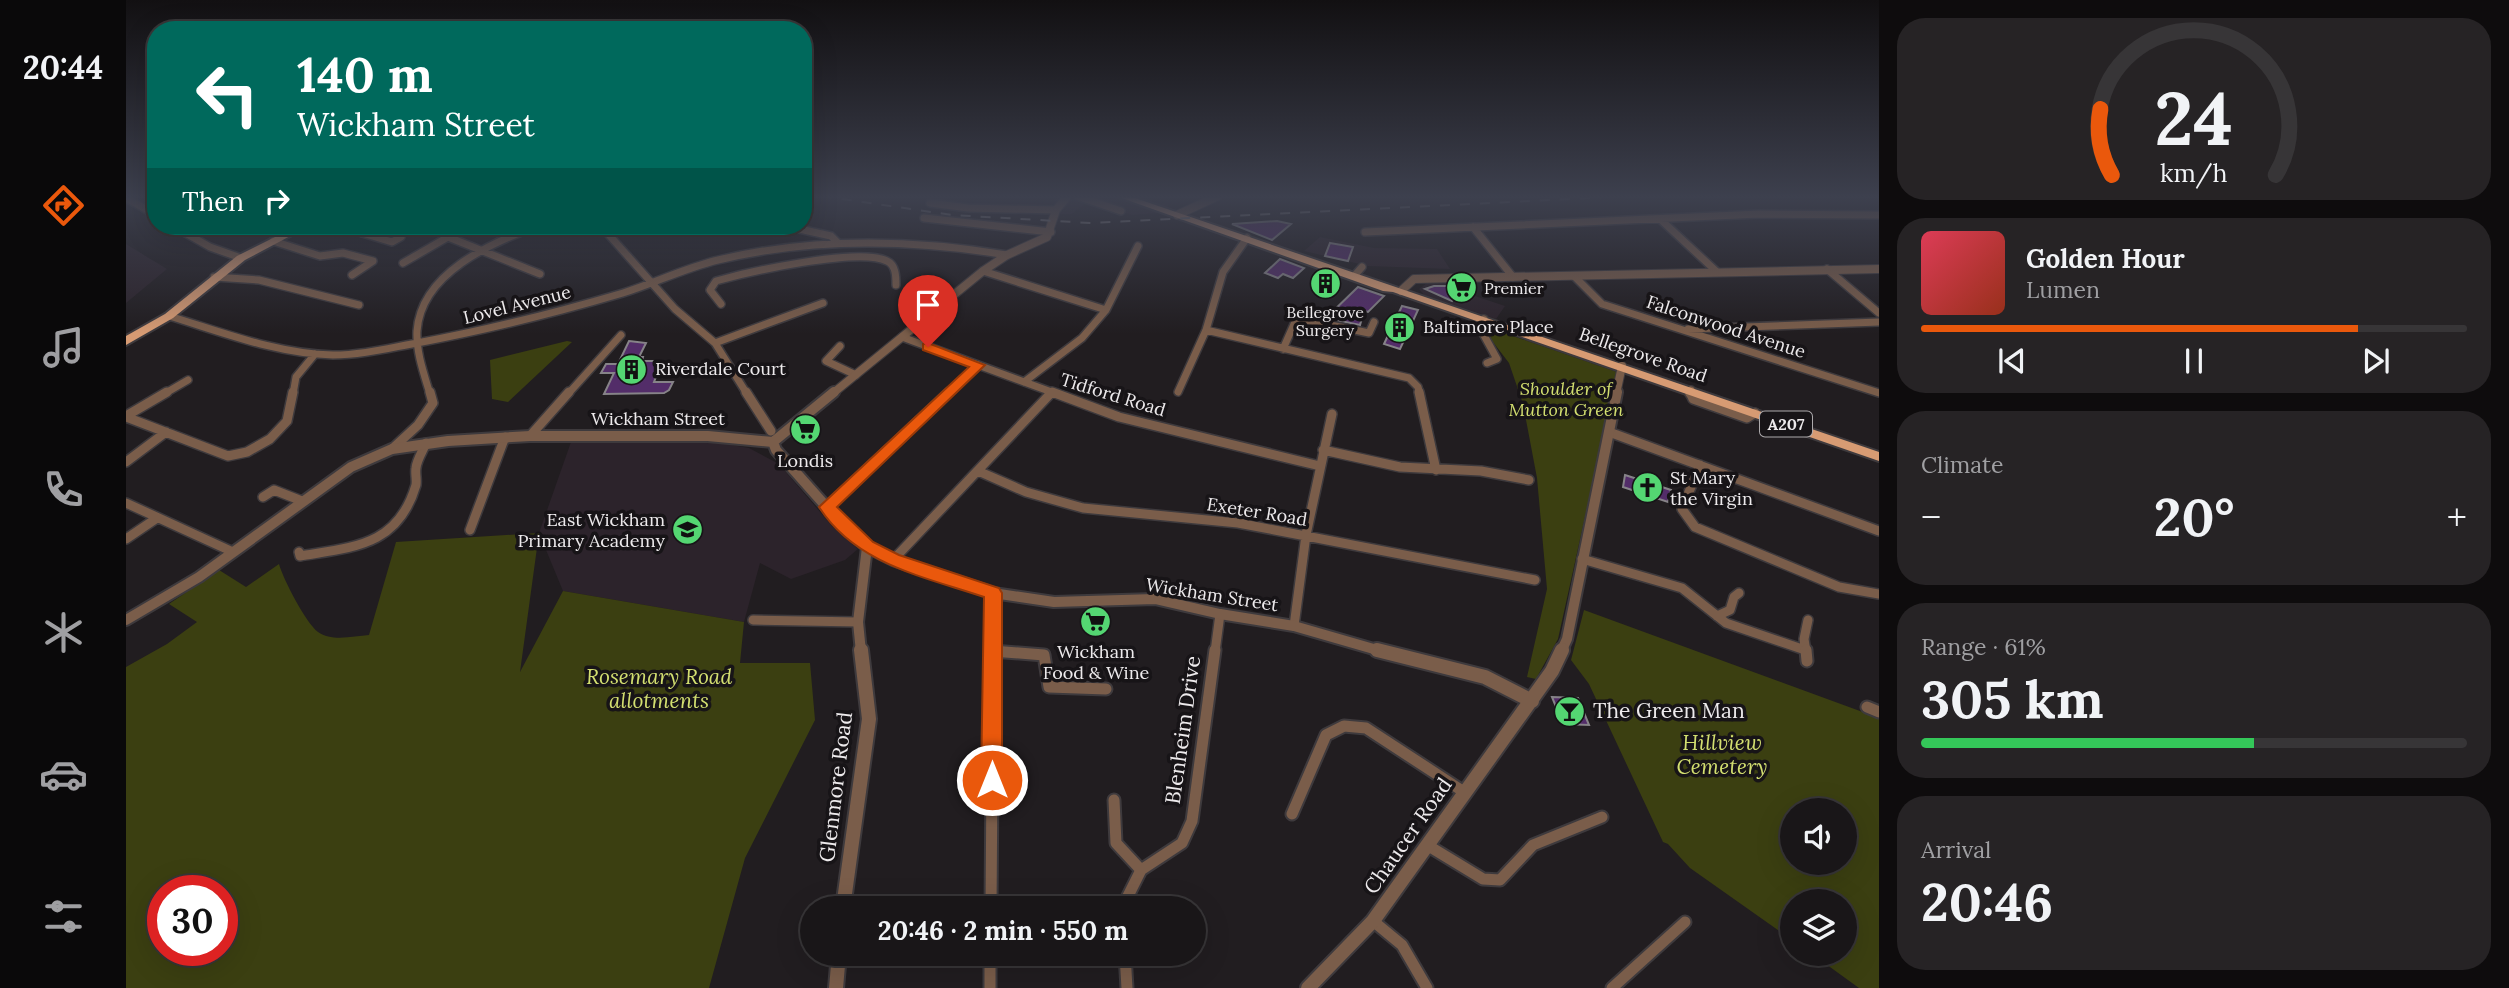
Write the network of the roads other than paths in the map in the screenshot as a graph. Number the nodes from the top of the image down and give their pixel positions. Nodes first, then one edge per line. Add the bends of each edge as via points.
1 (201, 242) edge
2 (271, 242) edge
3 (276, 242) edge
4 (440, 242) edge
5 (460, 242) edge
6 (502, 242) edge
7 (616, 242) edge
8 (854, 242) edge
9 (873, 242) edge
10 (900, 242) edge
11 (1040, 242) edge
12 (1244, 242) edge
13 (1260, 242) edge
14 (1485, 242) edge
15 (1685, 242) edge
16 (838, 243) joint
17 (1138, 246) dead end
18 (482, 251) junction
19 (1007, 255) junction
20 (873, 257) junction
21 (241, 258) junction
22 (403, 263) dead end
23 (1450, 269) dead end
24 (1827, 269) junction
25 (1879, 269) edge
26 (983, 271) junction
27 (1716, 271) junction
28 (540, 274) dead end
29 (352, 275) dead end
30 (1574, 276) junction
31 (214, 277) junction
32 (1513, 277) junction
33 (1456, 278) junction
34 (653, 282) junction
35 (896, 285) dead end
36 (1402, 291) junction
37 (823, 303) dead end
38 (722, 304) dead end
39 (359, 305) dead end
40 (1106, 310) junction
41 (1879, 313) edge
42 (170, 316) junction
43 (1484, 319) junction
44 (1879, 322) edge
45 (1374, 323) dead end
46 (1680, 329) junction
47 (1206, 330) junction
48 (621, 335) dead end
49 (902, 337) junction
50 (126, 341) edge
51 (417, 343) junction
52 (715, 343) junction
53 (840, 346) dead end
54 (1283, 349) junction
55 (315, 354) junction
56 (1487, 363) dead end
57 (978, 365) junction
58 (1622, 366) junction
59 (856, 375) junction
60 (188, 380) dead end
61 (1024, 382) junction
62 (1052, 392) junction
63 (1178, 392) dead end
64 (1879, 393) edge
65 (1332, 414) dead end
66 (126, 416) edge
67 (166, 432) junction
68 (1609, 432) junction
69 (530, 436) junction
70 (505, 437) junction
71 (772, 437) junction
72 (426, 443) junction
73 (392, 449) junction
74 (1323, 450) junction
75 (1879, 457) edge
76 (126, 462) edge
77 (1700, 465) junction
78 (1320, 466) junction
79 (1436, 470) junction
80 (978, 471) junction
81 (1529, 480) dead end
82 (284, 483) dead end
83 (274, 490) junction
84 (263, 497) dead end
85 (302, 501) junction
86 (126, 503) edge
87 (827, 507) junction
88 (157, 518) junction
89 (470, 530) dead end
90 (1879, 531) edge
91 (1306, 536) junction
92 (126, 539) edge
93 (867, 547) junction
94 (233, 552) junction
95 (299, 552) dead end
96 (893, 559) junction
97 (1582, 559) junction
98 (1535, 580) dead end
99 (993, 593) junction
100 (1739, 593) dead end
101 (1879, 594) edge
102 (1220, 614) junction
103 (1717, 616) junction
104 (126, 620) edge
105 (753, 620) dead end
106 (1808, 620) dead end
107 (858, 622) junction
108 (1294, 626) junction
109 (992, 651) junction
110 (1106, 689) dead end
111 (1532, 701) junction
112 (1867, 707) dead end
113 (1879, 712) edge
114 (1464, 792) junction
115 (1114, 800) dead end
116 (1292, 814) dead end
117 (1602, 817) dead end
118 (1427, 845) junction
119 (1141, 870) junction
120 (846, 896) edge
121 (991, 896) edge
122 (1128, 896) edge
123 (1373, 921) junction
124 (1685, 922) dead end
125 (838, 966) edge
126 (990, 966) edge
127 (1126, 966) edge
128 (836, 988) edge
129 (990, 988) edge
130 (1127, 988) edge
131 (1308, 988) edge
132 (1427, 988) edge
133 (1612, 988) edge

1 - 21 street
2 - 21 main road
3 - 29 street via 320,256 343,253 373,261
4 - 22 street
5 - 18 street
6 - 18 street
7 - 34 street
8 - 16 street, Lovel Avenue
9 - 20 street
10 - 19 street, Lovel Avenue via 947,244
11 - 19 street
12 - 47 street via 1223,272
13 - 36 main road, Bellegrove Road / A207
14 - 32 street
15 - 27 street
16 - 34 street, Lovel Avenue via 726,258
17 - 40 street
18 - 28 street
18 - 51 street via 448,275 429,296 419,316
19 - 26 street
20 - 35 street via 888,261 896,271
20 - 38 street via 730,276 710,288
21 - 31 main road
23 - 33 street
24 - 25 street
24 - 27 street
24 - 41 street
26 - 40 street
26 - 49 street
27 - 30 street
30 - 32 street
30 - 46 street, Falconwood Avenue via 1598,302
31 - 39 street via 259,279
31 - 42 main road
32 - 33 street
33 - 36 street via 1422,280
34 - 51 street, Lovel Avenue via 540,318
34 - 52 street via 675,309
36 - 43 main road, Bellegrove Road / A207
37 - 52 street
40 - 61 street via 1082,338
42 - 50 main road
42 - 55 street, Lovel Avenue
43 - 56 street via 1480,328 1497,359
43 - 58 main road, Bellegrove Road / A207
44 - 46 street
45 - 54 street via 1369,333 1301,319 1295,322
46 - 64 street, Falconwood Avenue
47 - 54 street
47 - 63 street
48 - 69 street
49 - 57 street, Tidford Road
49 - 59 street
51 - 55 street, Lovel Avenue via 354,355
51 - 73 street via 433,403
52 - 71 street
53 - 59 street via 826,361
54 - 79 street via 1409,378 1418,387
55 - 67 street via 296,377 287,421 257,448 228,456
57 - 61 street, Tidford Road
57 - 87 street
58 - 68 street
58 - 75 main road, Bellegrove Road / A207
59 - 71 street
60 - 66 street
61 - 62 street, Tidford Road
62 - 78 street, Tidford Road via 1119,417
62 - 80 street
65 - 74 street
66 - 67 street
67 - 76 street
68 - 77 street
68 - 97 street
69 - 70 street, Wickham Street
69 - 71 street, Wickham Street
70 - 72 street, Wickham Street
70 - 89 street
71 - 87 street, Wickham Street via 776,450
72 - 73 street, Wickham Street
72 - 95 street via 416,467 417,483 396,527 359,545 300,556
73 - 85 street, Wickham Street via 365,459
74 - 78 street
74 - 79 street
77 - 90 street
77 - 101 street via 1682,509 1695,527 1839,587
78 - 91 street
79 - 81 street via 1481,471
80 - 91 street, Exeter Road via 1026,492 1083,508 1237,523
80 - 96 street
82 - 83 street
83 - 84 street
83 - 85 street
85 - 94 street, Wickham Street
86 - 88 street
87 - 93 street, Wickham Street
88 - 92 street
88 - 94 street
91 - 98 street, Exeter Road
91 - 108 street
93 - 96 street, Wickham Street
93 - 107 street, Glenmore Road
94 - 104 street, Wickham Street
96 - 99 street, Wickham Street
97 - 103 street via 1682,587
97 - 111 street via 1567,639
99 - 102 street, Wickham Street via 1054,602 1155,599
99 - 109 street
100 - 103 street via 1730,610
102 - 108 street, Wickham Street
102 - 119 street, Blenheim Drive via 1192,821 1182,843
103 - 106 street via 1737,628 1806,650
105 - 107 street
107 - 120 street, Glenmore Road via 869,719
108 - 111 street, Wickham Street via 1485,677
109 - 110 street via 1044,655 1049,687
109 - 121 street
111 - 114 street, Chaucer Road
112 - 113 street
114 - 116 street via 1366,728 1350,724 1334,727 1326,735
114 - 118 street, Chaucer Road
115 - 119 street via 1116,843
117 - 118 street via 1533,845 1500,880 1483,879
118 - 123 street, Chaucer Road
119 - 122 street
123 - 131 street, Chaucer Road
123 - 132 street via 1402,946
124 - 133 street
125 - 128 street
126 - 129 street
127 - 130 street

